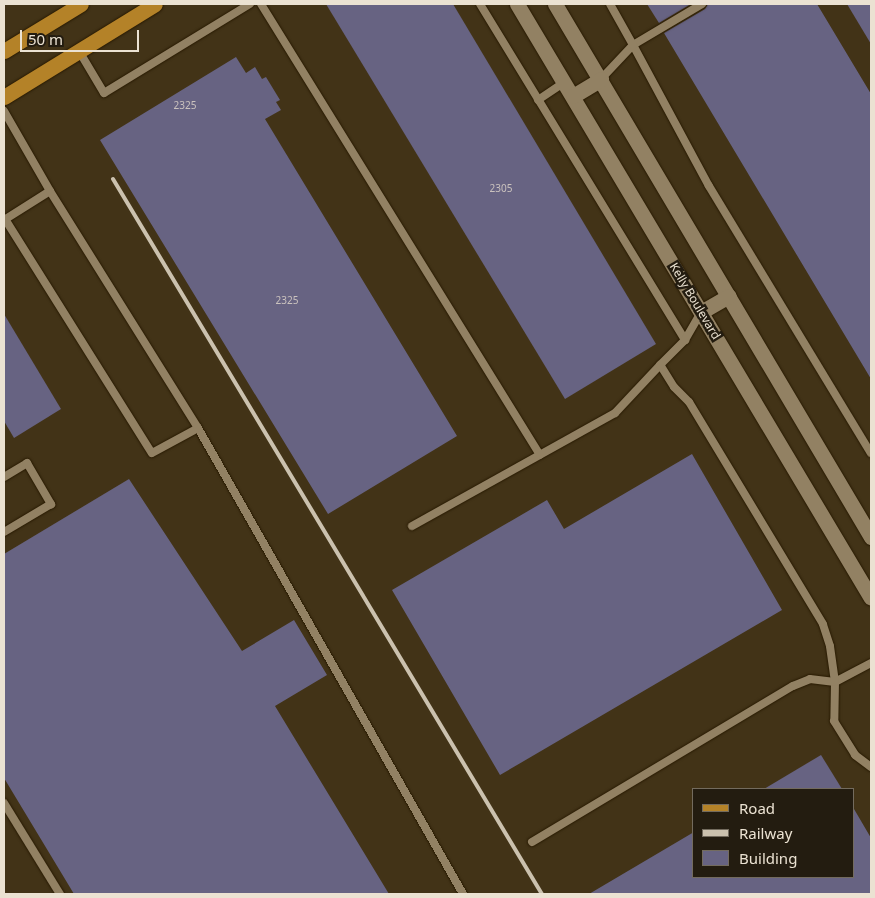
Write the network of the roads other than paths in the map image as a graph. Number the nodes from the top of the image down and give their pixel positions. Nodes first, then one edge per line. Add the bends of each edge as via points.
1 (82, 4) edge
2 (155, 4) edge
3 (250, 4) edge
4 (260, 4) edge
5 (480, 4) edge
6 (517, 4) edge
7 (555, 4) edge
8 (610, 4) edge
9 (702, 4) edge
10 (633, 45) junction
11 (4, 51) edge
12 (79, 51) junction
13 (601, 78) junction
14 (565, 82) junction
15 (573, 96) junction
16 (4, 97) edge
17 (538, 100) junction
18 (4, 111) edge
19 (50, 191) junction
20 (4, 219) edge
21 (729, 296) junction
22 (701, 312) junction
23 (685, 340) junction
24 (660, 365) junction
25 (198, 428) junction
26 (871, 453) edge
27 (540, 455) junction
28 (4, 477) edge
29 (412, 526) dead end
30 (4, 532) edge
31 (871, 537) edge
32 (871, 598) edge
33 (871, 663) edge
34 (835, 682) junction
35 (871, 767) edge
36 (4, 803) edge
37 (532, 842) dead end
38 (60, 894) edge
39 (463, 894) edge

1 - 11 main road
2 - 12 main road
3 - 12 lane via 104,93
4 - 27 lane
5 - 17 lane
6 - 14 street, Kelly Boulevard
7 - 13 street
8 - 10 lane
9 - 10 lane
10 - 13 lane
10 - 26 lane via 709,186
12 - 16 main road
13 - 15 street
13 - 21 street
14 - 15 street, Kelly Boulevard
14 - 17 lane
15 - 22 street, Kelly Boulevard
17 - 23 lane
18 - 19 lane
19 - 20 lane
19 - 25 lane
20 - 25 lane via 152,453
21 - 22 street
21 - 31 street
22 - 23 lane
22 - 32 street, Kelly Boulevard
23 - 24 lane
24 - 27 lane via 615,413
24 - 34 lane via 674,387 689,402 823,624
25 - 39 lane
27 - 29 lane
28 - 30 lane via 27,463 50,504
33 - 34 lane
34 - 35 lane via 834,721 854,754
34 - 37 lane via 810,679 793,686
36 - 38 lane

